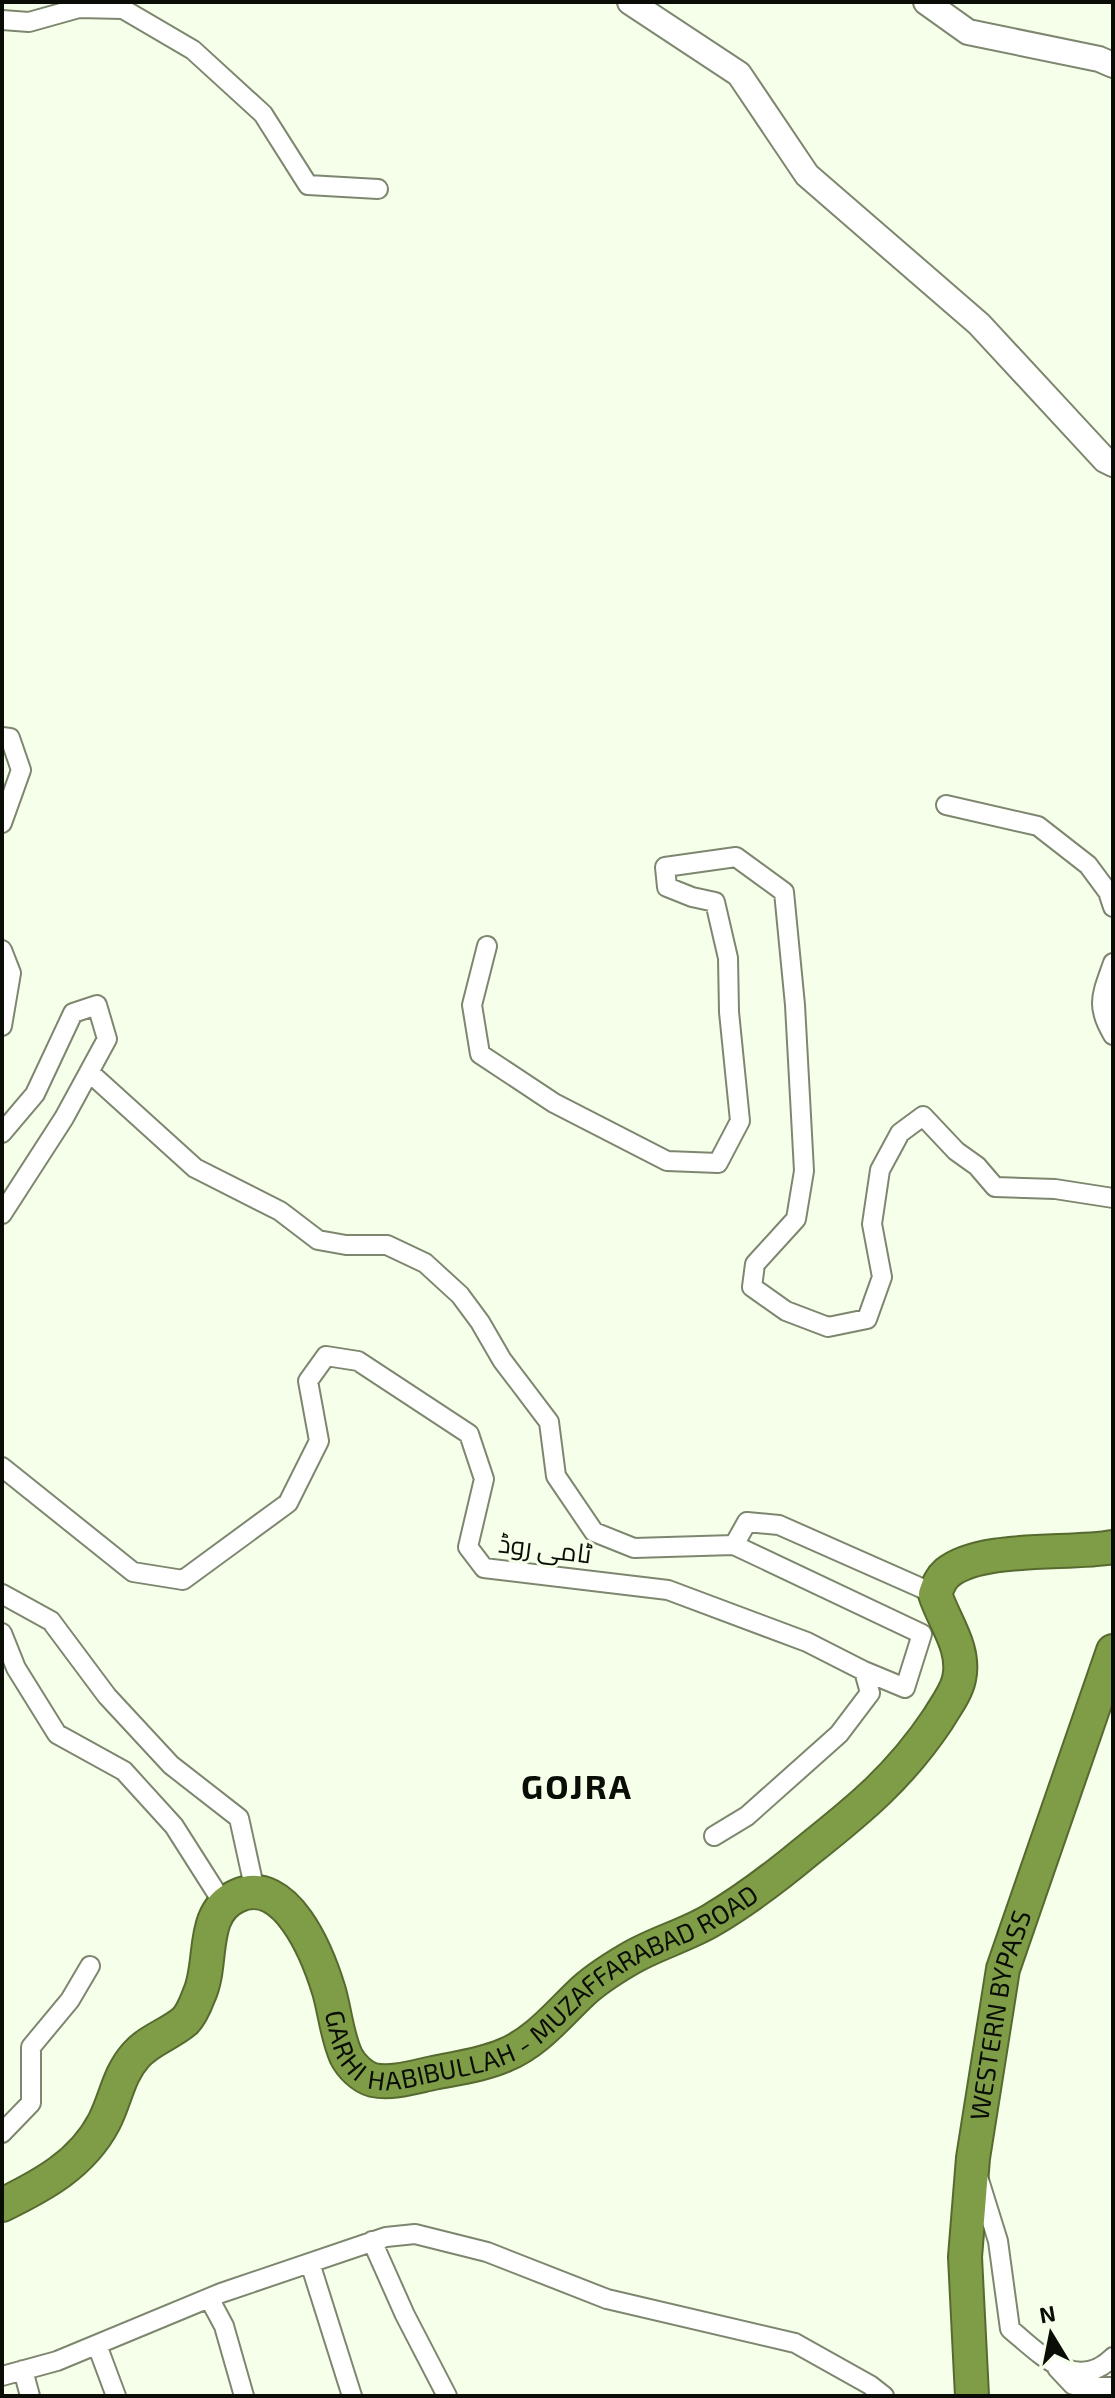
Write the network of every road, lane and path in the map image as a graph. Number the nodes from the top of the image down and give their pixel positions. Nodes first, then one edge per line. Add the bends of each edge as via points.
1 (630, 2) edge
2 (926, 2) edge
3 (2, 20) edge
4 (1113, 65) edge
5 (378, 189) dead end
6 (1113, 464) edge
7 (2, 737) edge
8 (946, 805) dead end
9 (2, 823) edge
10 (1113, 907) edge
11 (487, 946) dead end
12 (2, 950) edge
13 (1113, 963) edge
14 (2, 1026) edge
15 (1113, 1035) edge
16 (89, 1072) junction
17 (2, 1133) edge
18 (1113, 1198) edge
19 (2, 1214) edge
20 (2, 1467) edge
21 (734, 1545) junction
22 (1113, 1547) edge
23 (2, 1594) edge
24 (935, 1594) junction
25 (2, 1633) edge
26 (1113, 1651) edge
27 (864, 1671) junction
28 (714, 1836) dead end
29 (255, 1891) junction
30 (223, 1903) junction
31 (90, 1966) dead end
32 (2, 2133) edge
33 (973, 2158) junction
34 (2, 2205) edge
35 (372, 2241) junction
36 (310, 2263) junction
37 (209, 2298) junction
38 (97, 2345) junction
39 (1113, 2357) edge
40 (1057, 2368) junction
41 (23, 2370) junction
42 (2, 2376) edge
43 (1113, 2387) edge
44 (30, 2396) edge
45 (116, 2396) edge
46 (244, 2396) edge
47 (352, 2396) edge
48 (447, 2396) edge
49 (884, 2396) edge
50 (972, 2396) edge

1 - 6 main road via 739,74 807,175 979,324
2 - 4 main road via 968,32
3 - 5 street via 29,22 79,8 123,9 193,50 263,114 308,185
7 - 9 street via 10,738 21,770
8 - 10 street via 1038,826 1088,865
11 - 18 street via 472,1005 480,1054 554,1103 667,1161 718,1163 740,1121 728,958 715,902 667,887 665,867 736,857 784,892 804,1171 796,1219 755,1264 752,1287 786,1311 828,1327 867,1319 882,1277 872,1224 880,1170 900,1133 923,1116 995,1187
12 - 14 street via 11,973
13 - 15 street via 1102,1017
16 - 17 street via 107,1039 97,1005 73,1013 35,1094
16 - 19 street
16 - 21 street via 195,1168 280,1211 318,1240 387,1245 425,1263 460,1295 549,1422 556,1476 594,1532 634,1548
20 - 27 street, ٹامی روڈ via 133,1572 183,1580 288,1503 319,1441 308,1381 326,1356 358,1361 469,1434 484,1479 468,1547 484,1568 668,1590 807,1642
21 - 24 street via 747,1522 779,1525
21 - 27 street, ٹامی روڈ via 922,1634 905,1688
22 - 24 highway via 991,1557 948,1572
23 - 29 street via 51,1621 107,1696 171,1765 239,1818
24 - 29 highway, GARHI HABIBULLAH - MUZAFFARABAD ROAD via 955,1636 959,1680 927,1734 880,1791 722,1913 606,1973 535,2037 506,2055 401,2080 372,2080 357,2071 347,2058 318,1961 302,1930 280,1900
25 - 30 street via 16,1668 57,1734 124,1771 174,1826
26 - 33 highway, WESTERN BYPASS via 1003,1969
27 - 28 street via 870,1693 839,1734 747,1816
29 - 30 highway
30 - 34 highway via 213,1917 205,1982 187,2019 139,2051 123,2071 105,2121 85,2151 42,2186
31 - 32 street via 31,2047 31,2103
33 - 40 street via 998,2241 1010,2329
33 - 50 highway, WESTERN BYPASS via 965,2257
35 - 36 street
35 - 48 street
35 - 49 street via 415,2234 487,2252 607,2299 795,2343
36 - 37 street
36 - 47 street
37 - 38 street
37 - 46 street via 224,2326
38 - 41 street
38 - 45 street
39 - 40 street via 1098,2370
40 - 43 street via 1073,2385
41 - 42 street
41 - 44 street

